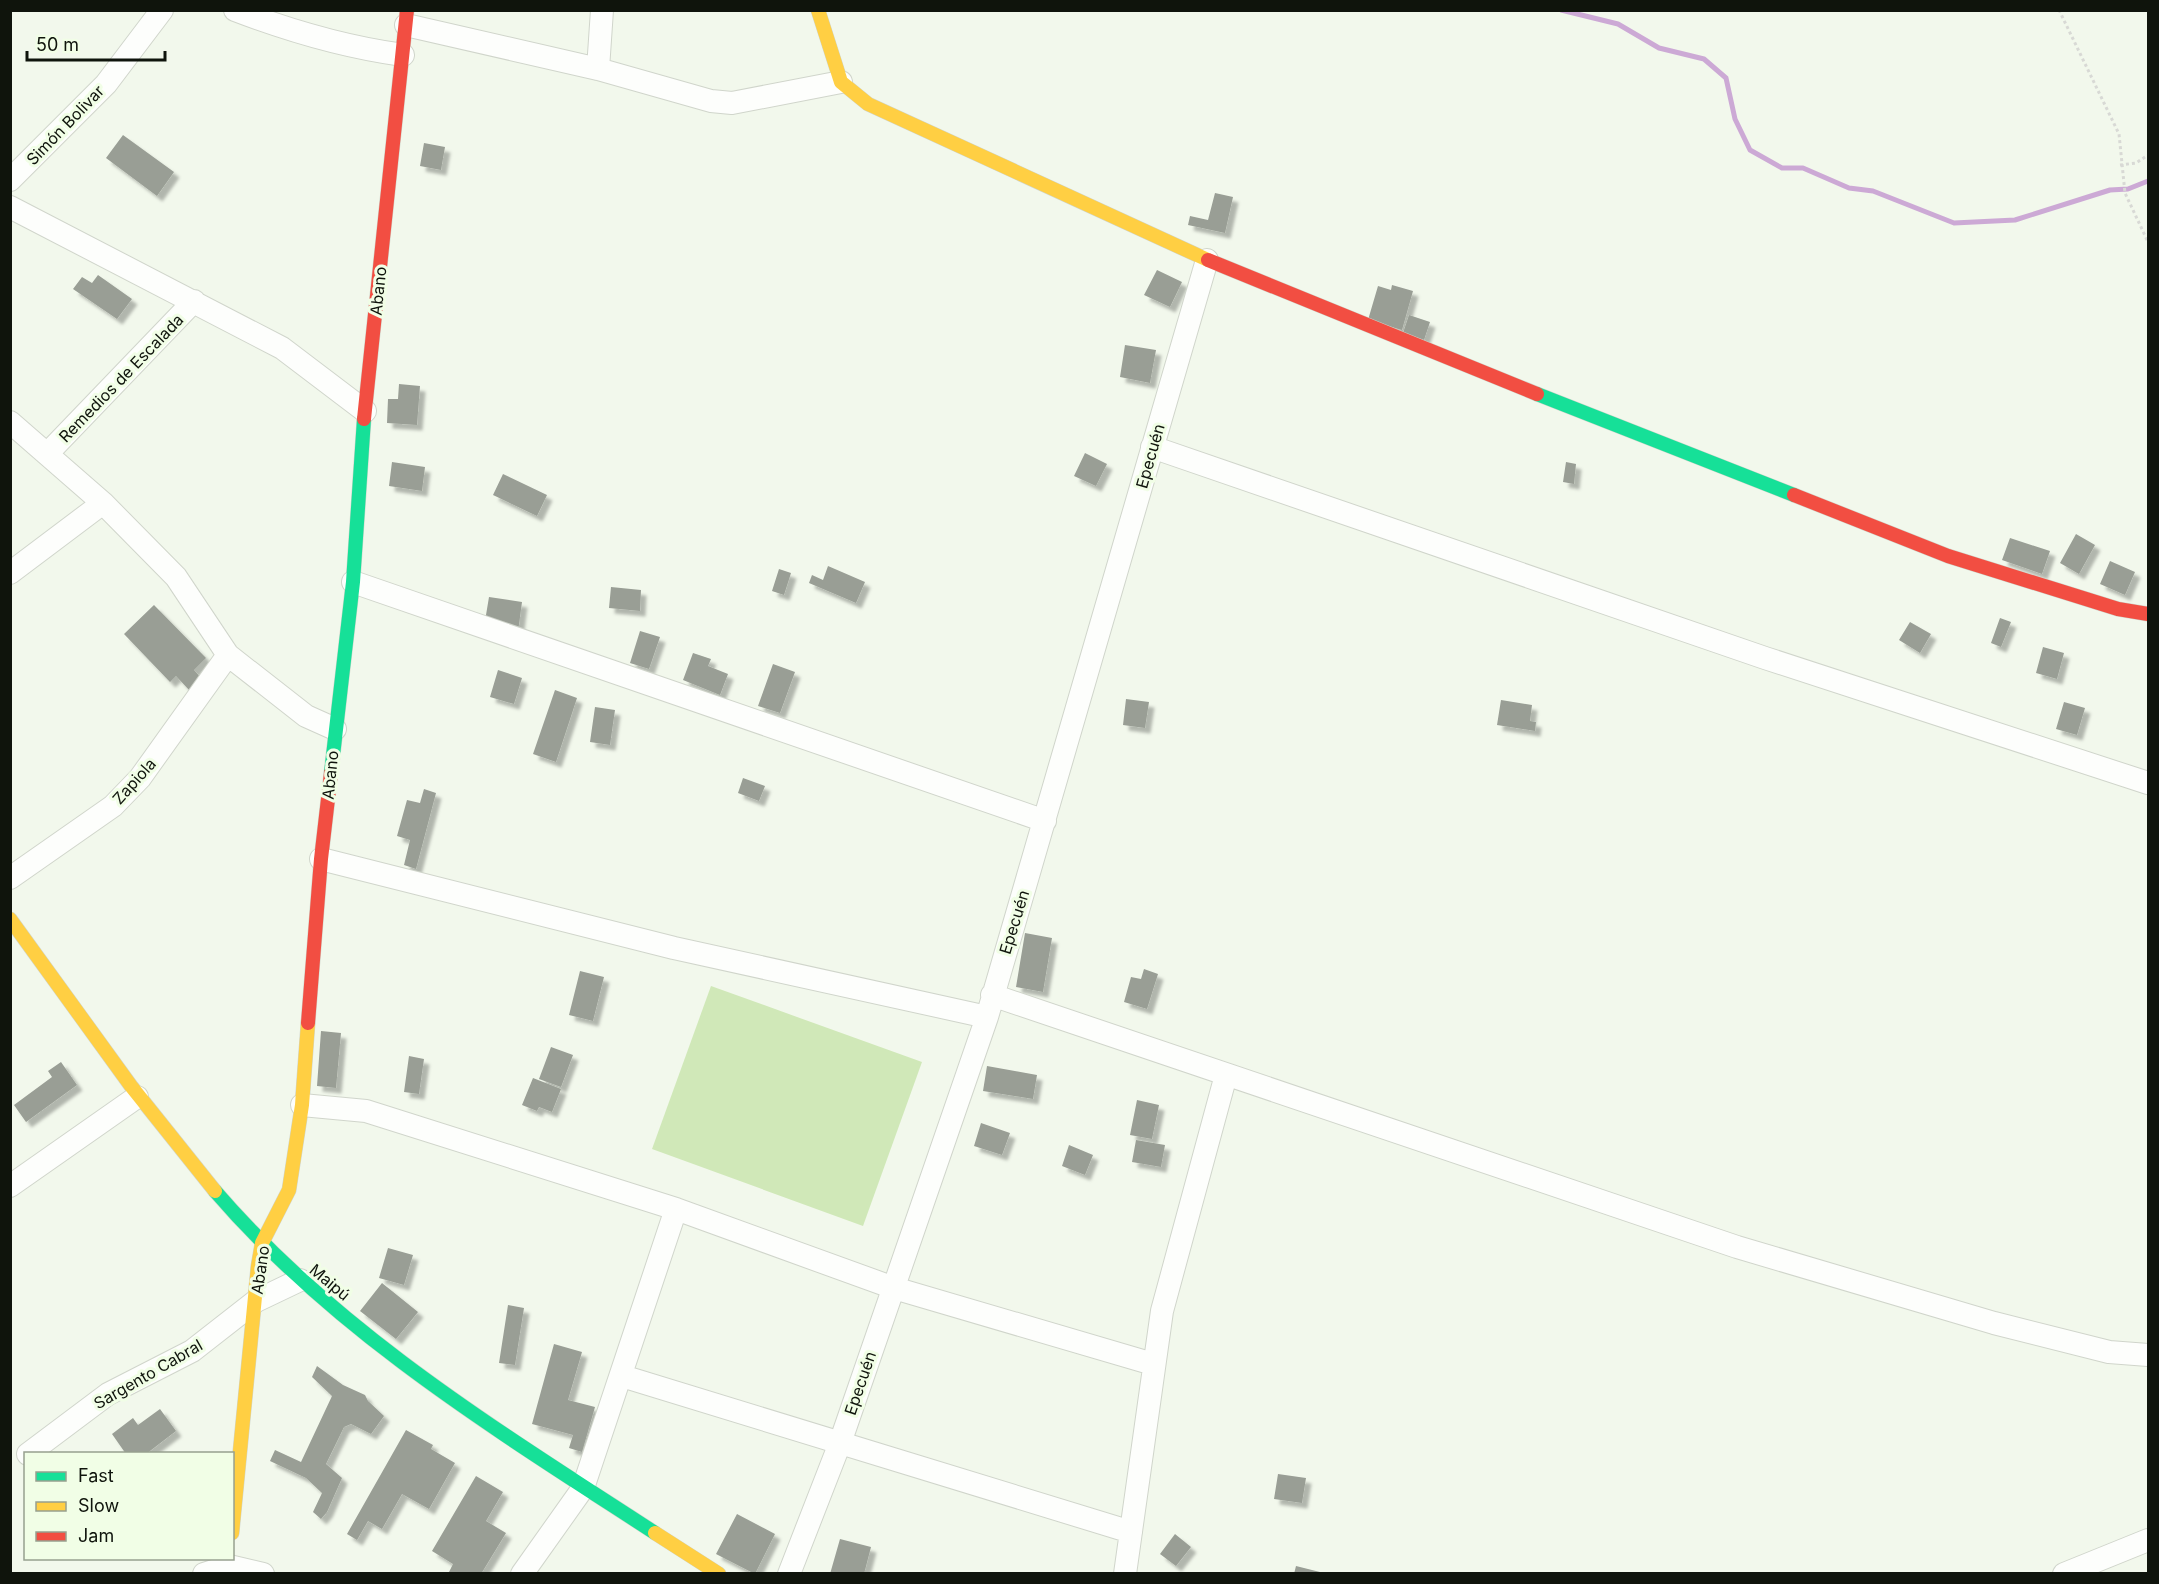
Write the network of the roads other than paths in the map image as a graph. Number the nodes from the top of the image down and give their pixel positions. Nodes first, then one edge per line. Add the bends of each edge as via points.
1 (162, 10) edge
2 (235, 10) edge
3 (602, 10) edge
4 (818, 10) edge
5 (406, 18) edge
6 (403, 55) junction
7 (598, 69) junction
8 (841, 82) junction
9 (10, 180) edge
10 (10, 207) edge
11 (1207, 260) junction
12 (194, 301) junction
13 (365, 411) junction
14 (10, 422) edge
15 (1152, 447) junction
16 (47, 454) junction
17 (103, 503) junction
18 (10, 573) edge
19 (352, 582) junction
20 (2148, 614) edge
21 (228, 655) junction
22 (335, 729) junction
23 (2148, 783) edge
24 (1045, 821) junction
25 (321, 859) junction
26 (10, 878) edge
27 (11, 919) edge
28 (992, 995) junction
29 (987, 1017) junction
30 (1226, 1075) junction
31 (137, 1097) junction
32 (302, 1105) junction
33 (10, 1186) edge
34 (676, 1209) junction
35 (262, 1243) junction
36 (300, 1280) junction
37 (894, 1288) junction
38 (256, 1301) junction
39 (2148, 1355) edge
40 (1153, 1364) junction
41 (622, 1376) junction
42 (840, 1443) junction
43 (30, 1452) edge
44 (24, 1456) edge
45 (10, 1466) edge
46 (583, 1488) junction
47 (234, 1514) edge
48 (1131, 1532) junction
49 (2148, 1540) edge
50 (229, 1566) edge
51 (204, 1574) edge
52 (263, 1574) edge
53 (522, 1574) edge
54 (719, 1574) edge
55 (789, 1574) edge
56 (1125, 1574) edge
57 (2064, 1574) edge

1 - 9 street, Simón Bolivar via 106,84
2 - 6 street via 357,49
3 - 7 street
4 - 8 street
5 - 6 street, Abano
5 - 7 street
6 - 13 street, Abano
7 - 8 street via 732,104
8 - 11 street via 868,104
10 - 12 street
11 - 15 street, Epecuén
11 - 20 street via 1948,556
12 - 13 street via 282,348
12 - 16 street, Remedios de Escalada
13 - 19 street, Abano
14 - 16 street
15 - 23 street via 1765,658
15 - 24 street, Epecuén
16 - 17 street
17 - 18 street
17 - 21 street via 176,577
19 - 22 street, Abano
19 - 24 street
21 - 22 street via 306,716
21 - 26 street, Zapiola via 140,778 113,806
22 - 25 street, Abano
24 - 28 street, Epecuén
25 - 29 street via 674,948
25 - 32 street, Abano
27 - 31 street, Maipú
28 - 29 street, Epecuén
28 - 30 street
29 - 37 street, Epecuén
30 - 39 street via 1737,1247 1994,1323 2109,1352
30 - 40 street via 1162,1311
31 - 33 street
31 - 35 street, Maipú
32 - 34 street via 366,1111
32 - 35 street, Abano via 290,1190
34 - 37 street
34 - 41 street
35 - 36 street, Maipú
35 - 38 street, Abano
36 - 38 street, Sargento Cabral
36 - 46 street, Maipú via 429,1381
37 - 40 street
37 - 42 street, Epecuén
38 - 43 street, Sargento Cabral via 192,1351 108,1394
38 - 47 street, Abano
40 - 48 street
41 - 42 street
41 - 46 street
42 - 48 street
42 - 55 street, Epecuén
44 - 45 street, Sargento Cabral
46 - 53 street
46 - 54 street, Maipú
48 - 56 street
49 - 57 street
50 - 51 street
50 - 52 street

